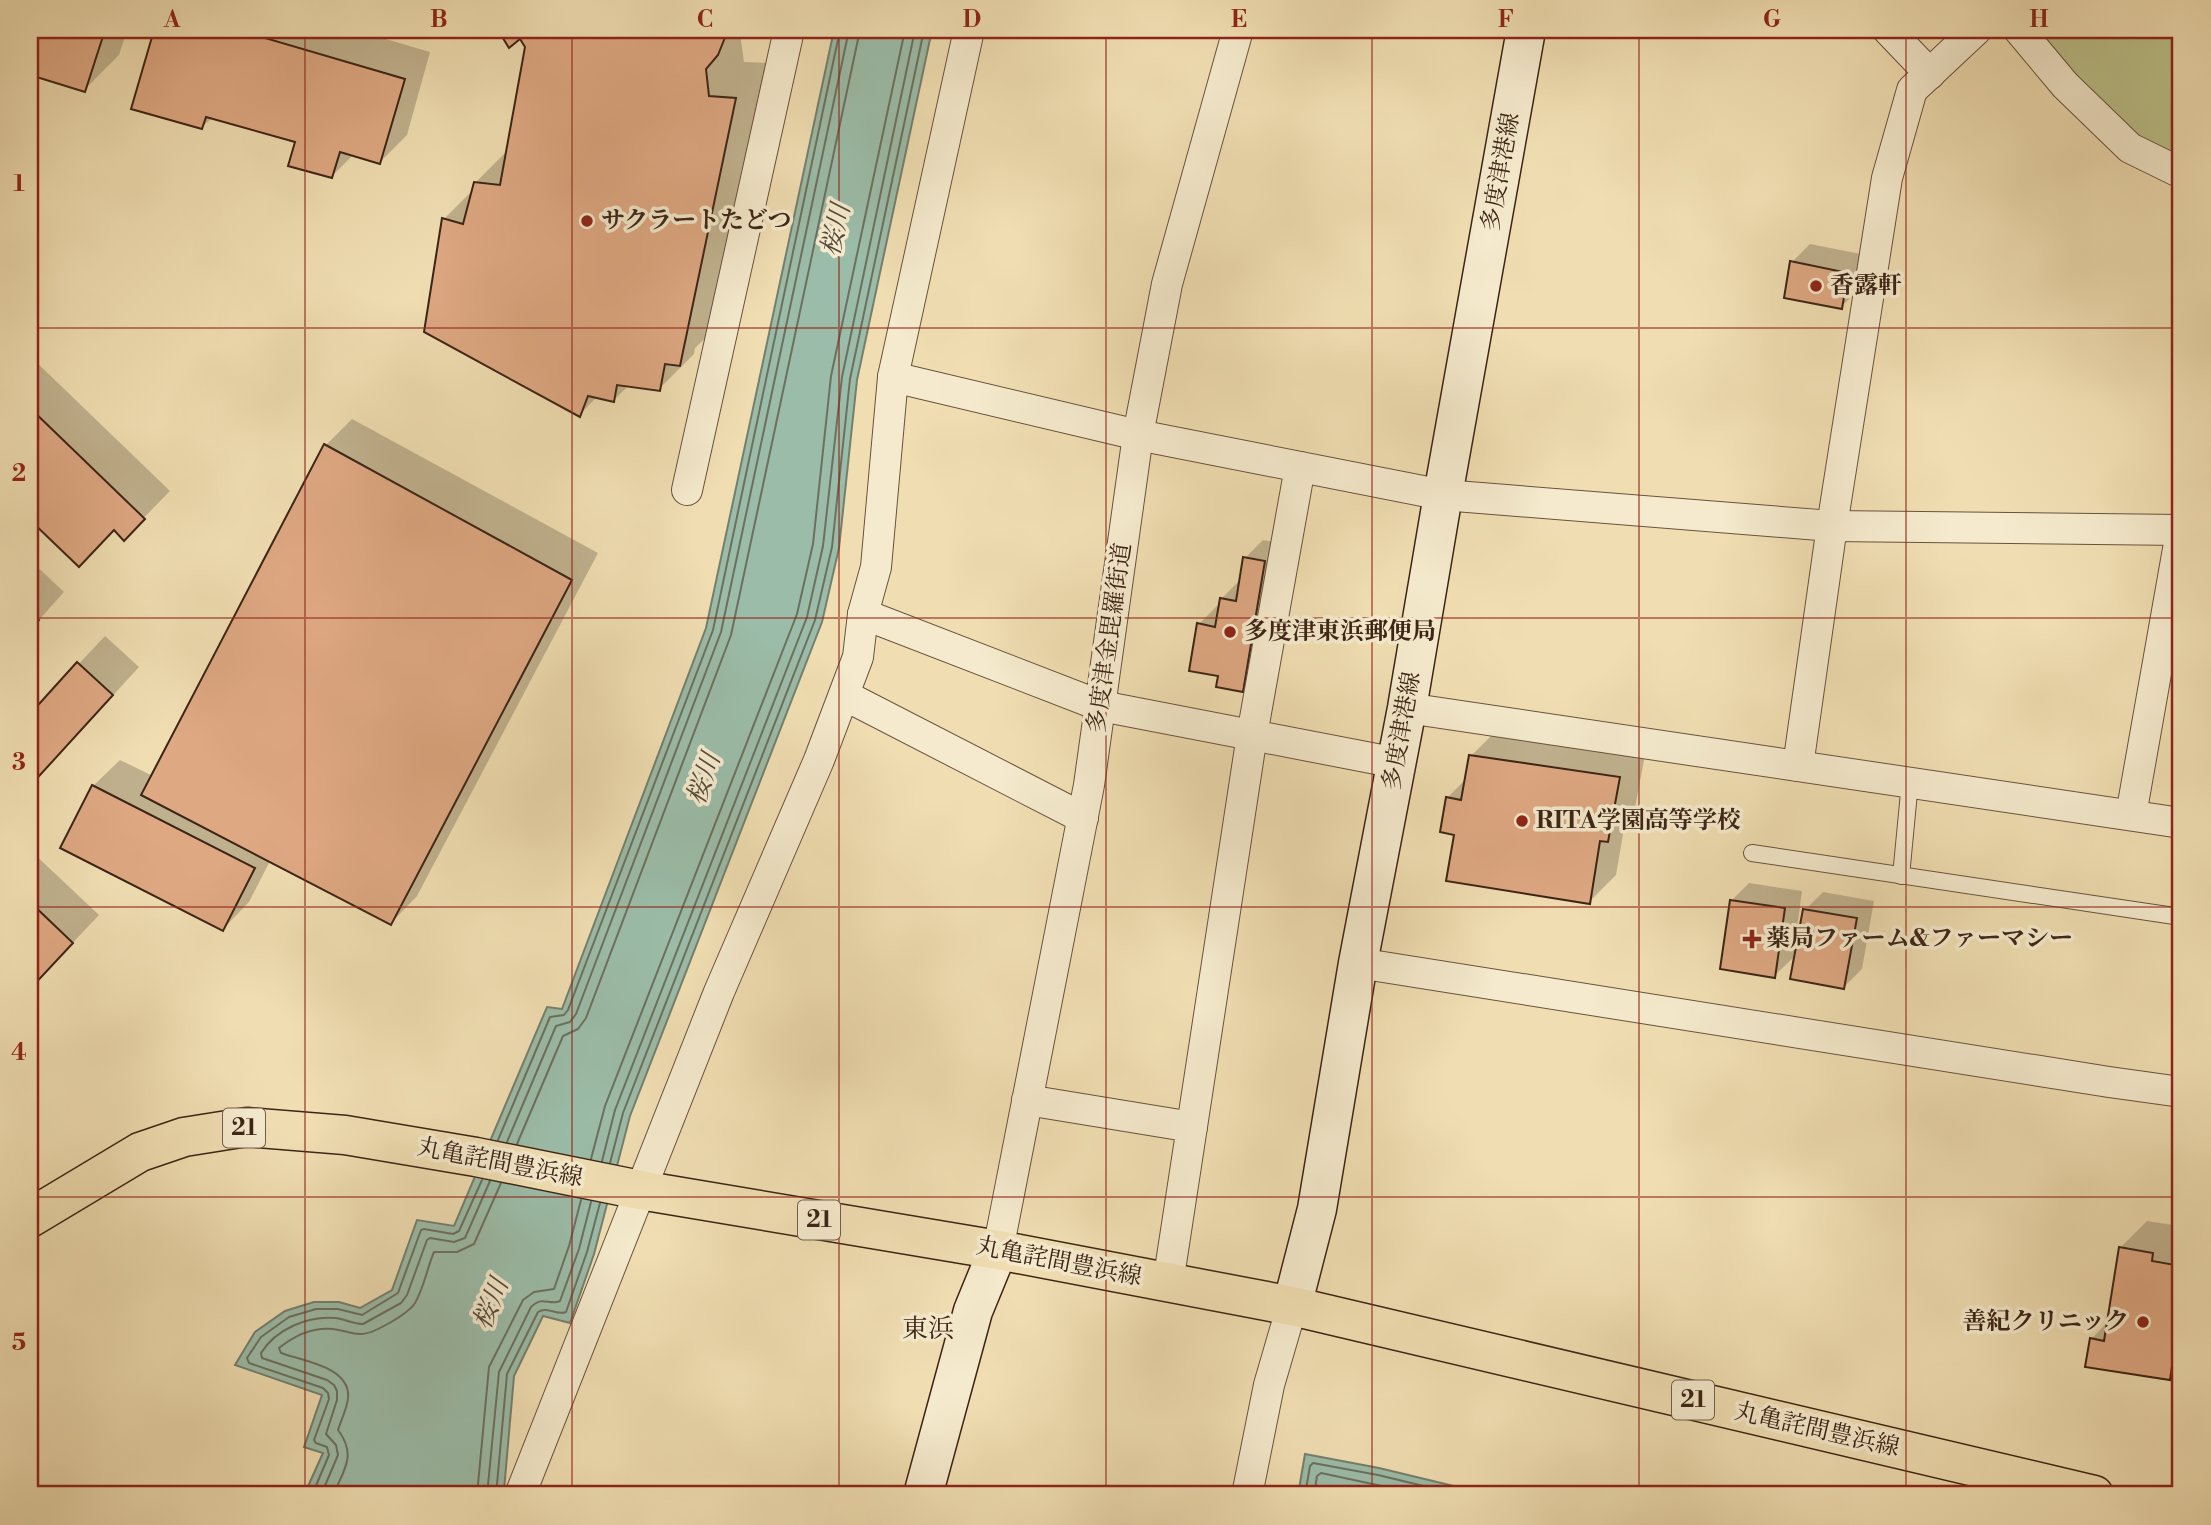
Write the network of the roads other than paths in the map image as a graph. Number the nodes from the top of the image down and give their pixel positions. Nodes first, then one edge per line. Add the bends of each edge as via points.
1 (789, 30) edge
2 (969, 30) edge
3 (1238, 30) edge
4 (1526, 30) edge
5 (1888, 30) edge
6 (1976, 30) edge
7 (2019, 30) edge
8 (1930, 74) junction
9 (2181, 173) edge
10 (893, 377) junction
11 (1138, 435) junction
12 (1300, 467) junction
13 (687, 490) dead end
14 (1443, 495) junction
15 (1832, 526) junction
16 (2181, 531) edge
17 (863, 614) junction
18 (844, 695) junction
19 (1101, 706) junction
20 (1407, 708) junction
21 (1252, 735) junction
22 (1397, 763) junction
23 (1798, 765) junction
24 (1910, 782) junction
25 (2131, 815) junction
26 (1083, 818) junction
27 (2181, 823) edge
28 (1752, 853) dead end
29 (1900, 876) junction
30 (2181, 917) edge
31 (1358, 963) junction
32 (2181, 1092) edge
33 (1027, 1100) junction
34 (1192, 1127) junction
35 (640, 1190) junction
36 (30, 1218) edge
37 (998, 1250) junction
38 (1168, 1283) junction
39 (1292, 1306) junction
40 (520, 1495) edge
41 (923, 1495) edge
42 (1247, 1495) edge
43 (2094, 1495) edge

1 - 13 street
2 - 10 street
3 - 11 street, 多度津金毘羅街道 via 1167,284
4 - 14 main road, 多度津港線
5 - 8 street
6 - 8 street
7 - 9 street via 2065,85 2130,148
8 - 15 street via 1912,90 1887,178
10 - 11 street
10 - 17 street via 876,567
11 - 12 street
11 - 19 street, 多度津金毘羅街道
12 - 14 street
12 - 21 street
14 - 15 street
14 - 20 main road, 多度津港線
15 - 16 street
15 - 23 street
16 - 25 street
17 - 18 street via 858,657
17 - 19 street
18 - 26 street
18 - 35 street
19 - 21 street
19 - 26 street, 多度津金毘羅街道
20 - 22 main road, 多度津港線
20 - 23 street
21 - 22 street
21 - 34 street
22 - 31 main road, 多度津港線
23 - 24 street
24 - 25 street
24 - 29 lane
25 - 27 street
26 - 33 street, 多度津金毘羅街道
28 - 29 lane
29 - 30 lane
31 - 32 street
31 - 39 main road, 多度津港線 via 1317,1209
33 - 34 street
33 - 37 street, 多度津金毘羅街道
34 - 38 street
35 - 36 main road, 丸亀詫間豊浜線 / 21 via 345,1135 247,1127 184,1137 140,1152
35 - 37 main road, 丸亀詫間豊浜線 / 21
35 - 40 street
37 - 38 main road, 丸亀詫間豊浜線 / 21
37 - 41 main road via 973,1311
38 - 39 main road, 丸亀詫間豊浜線 / 21
39 - 42 street via 1269,1385
39 - 43 main road, 丸亀詫間豊浜線 / 21

